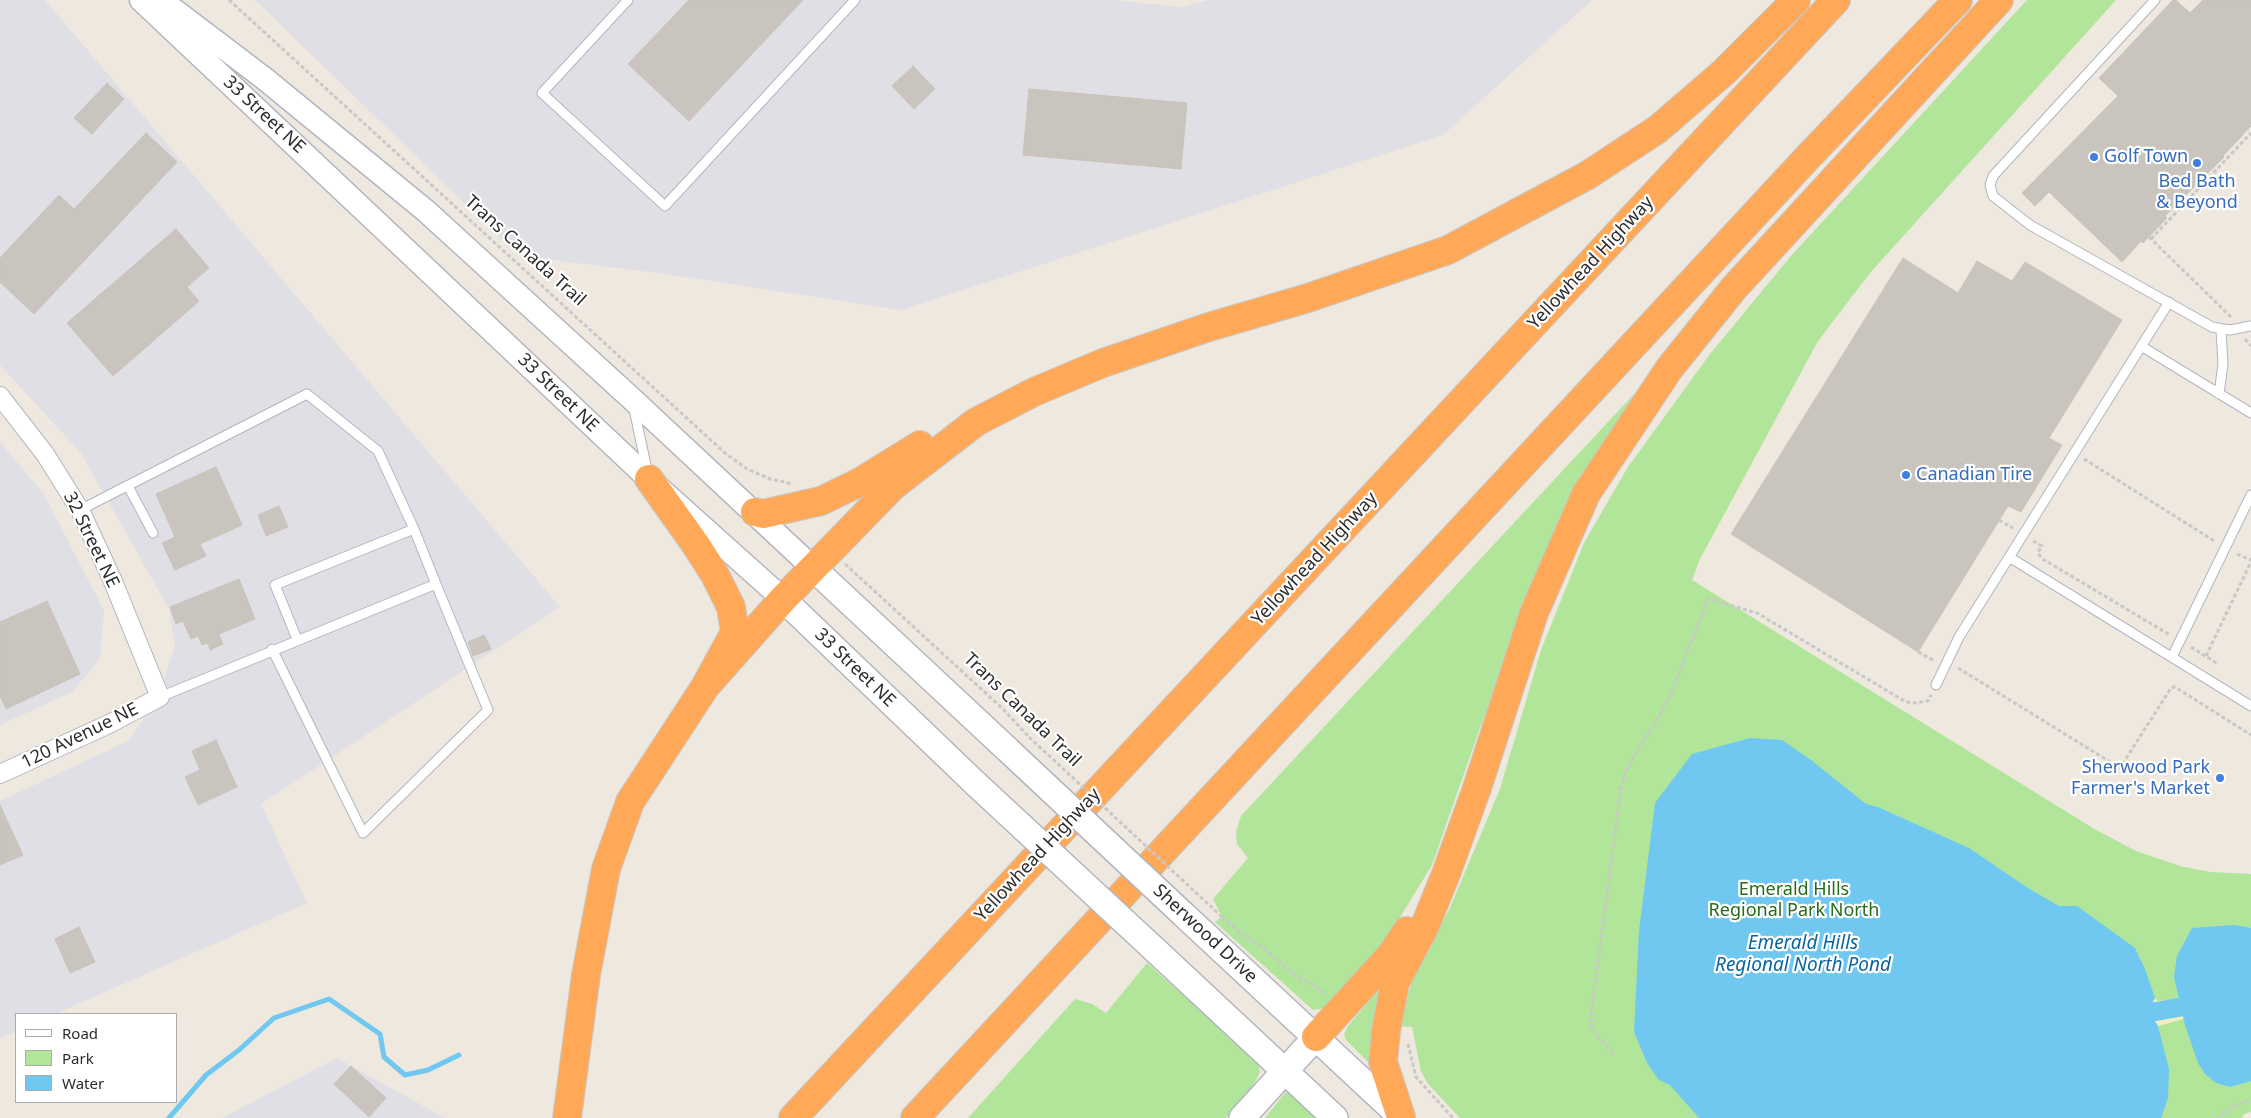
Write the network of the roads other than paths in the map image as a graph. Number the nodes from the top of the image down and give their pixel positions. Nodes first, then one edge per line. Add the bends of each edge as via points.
1 (141, 0) edge
2 (161, 0) edge
3 (628, 0) edge
4 (856, 0) edge
5 (1796, 0) edge
6 (1836, 0) edge
7 (1958, 0) edge
8 (1999, 0) edge
9 (2155, 0) edge
10 (2169, 302) junction
11 (2251, 326) edge
12 (2221, 330) junction
13 (2141, 346) junction
14 (2219, 394) junction
15 (0, 396) edge
16 (632, 399) junction
17 (2251, 413) edge
18 (976, 422) junction
19 (649, 479) junction
20 (128, 486) junction
21 (2251, 495) edge
22 (80, 510) junction
23 (755, 512) junction
24 (414, 529) junction
25 (153, 533) dead end
26 (2010, 557) junction
27 (813, 568) junction
28 (436, 584) junction
29 (783, 599) junction
30 (297, 639) junction
31 (272, 649) junction
32 (2172, 657) junction
33 (1936, 685) road end
34 (705, 687) junction
35 (160, 697) junction
36 (2251, 706) edge
37 (1018, 744) joint
38 (0, 774) edge
39 (1446, 874) junction
40 (1316, 1037) junction
41 (1285, 1071) junction
42 (1401, 1117) edge
43 (567, 1118) edge
44 (793, 1118) edge
45 (915, 1118) edge
46 (1242, 1118) edge
47 (1335, 1118) edge

1 - 19 street, 33 Street NE
2 - 16 street, 33 Street NE via 266,79 426,211
3 - 4 lane via 542,93 665,206
5 - 18 highway via 1724,72 1658,129 1588,175 1448,250 1103,363 1034,392
6 - 44 highway, Yellowhead Highway
7 - 45 highway via 1809,156
8 - 39 highway via 1734,288 1670,369 1586,494 1534,613
9 - 10 lane via 1993,176 1990,185 1993,196 2030,225
10 - 12 lane
10 - 13 lane
11 - 12 lane
12 - 14 lane via 2223,364
13 - 14 lane
13 - 26 lane
14 - 17 lane
15 - 22 street, 32 Street NE via 45,454
16 - 19 lane
16 - 23 street, 33 Street NE
18 - 23 highway via 950,427 860,482 821,501 763,514
18 - 27 highway via 893,486
19 - 29 street, 33 Street NE
19 - 34 highway via 696,545 731,607 734,632
20 - 22 lane
20 - 24 lane via 307,394 378,451
20 - 25 lane
21 - 32 lane
22 - 35 street, 32 Street NE
23 - 27 street, 33 Street NE
24 - 28 lane
24 - 30 lane via 276,585
26 - 32 lane
26 - 33 lane via 1959,638
27 - 29 highway
27 - 37 main road, 33 Street NE
28 - 30 lane
28 - 31 lane via 488,710 363,833
29 - 34 highway
29 - 41 main road, 33 Street NE, bridge via 976,784
30 - 31 lane
31 - 35 lane
32 - 36 lane
34 - 43 highway via 630,802 606,869 586,975
35 - 38 street, 120 Avenue NE
37 - 40 main road, Sherwood Drive, bridge via 1184,914
39 - 40 highway via 1391,954
39 - 42 highway via 1396,984 1386,1030 1383,1062
40 - 41 main road
40 - 42 main road, Sherwood Drive
41 - 46 main road
41 - 47 main road

